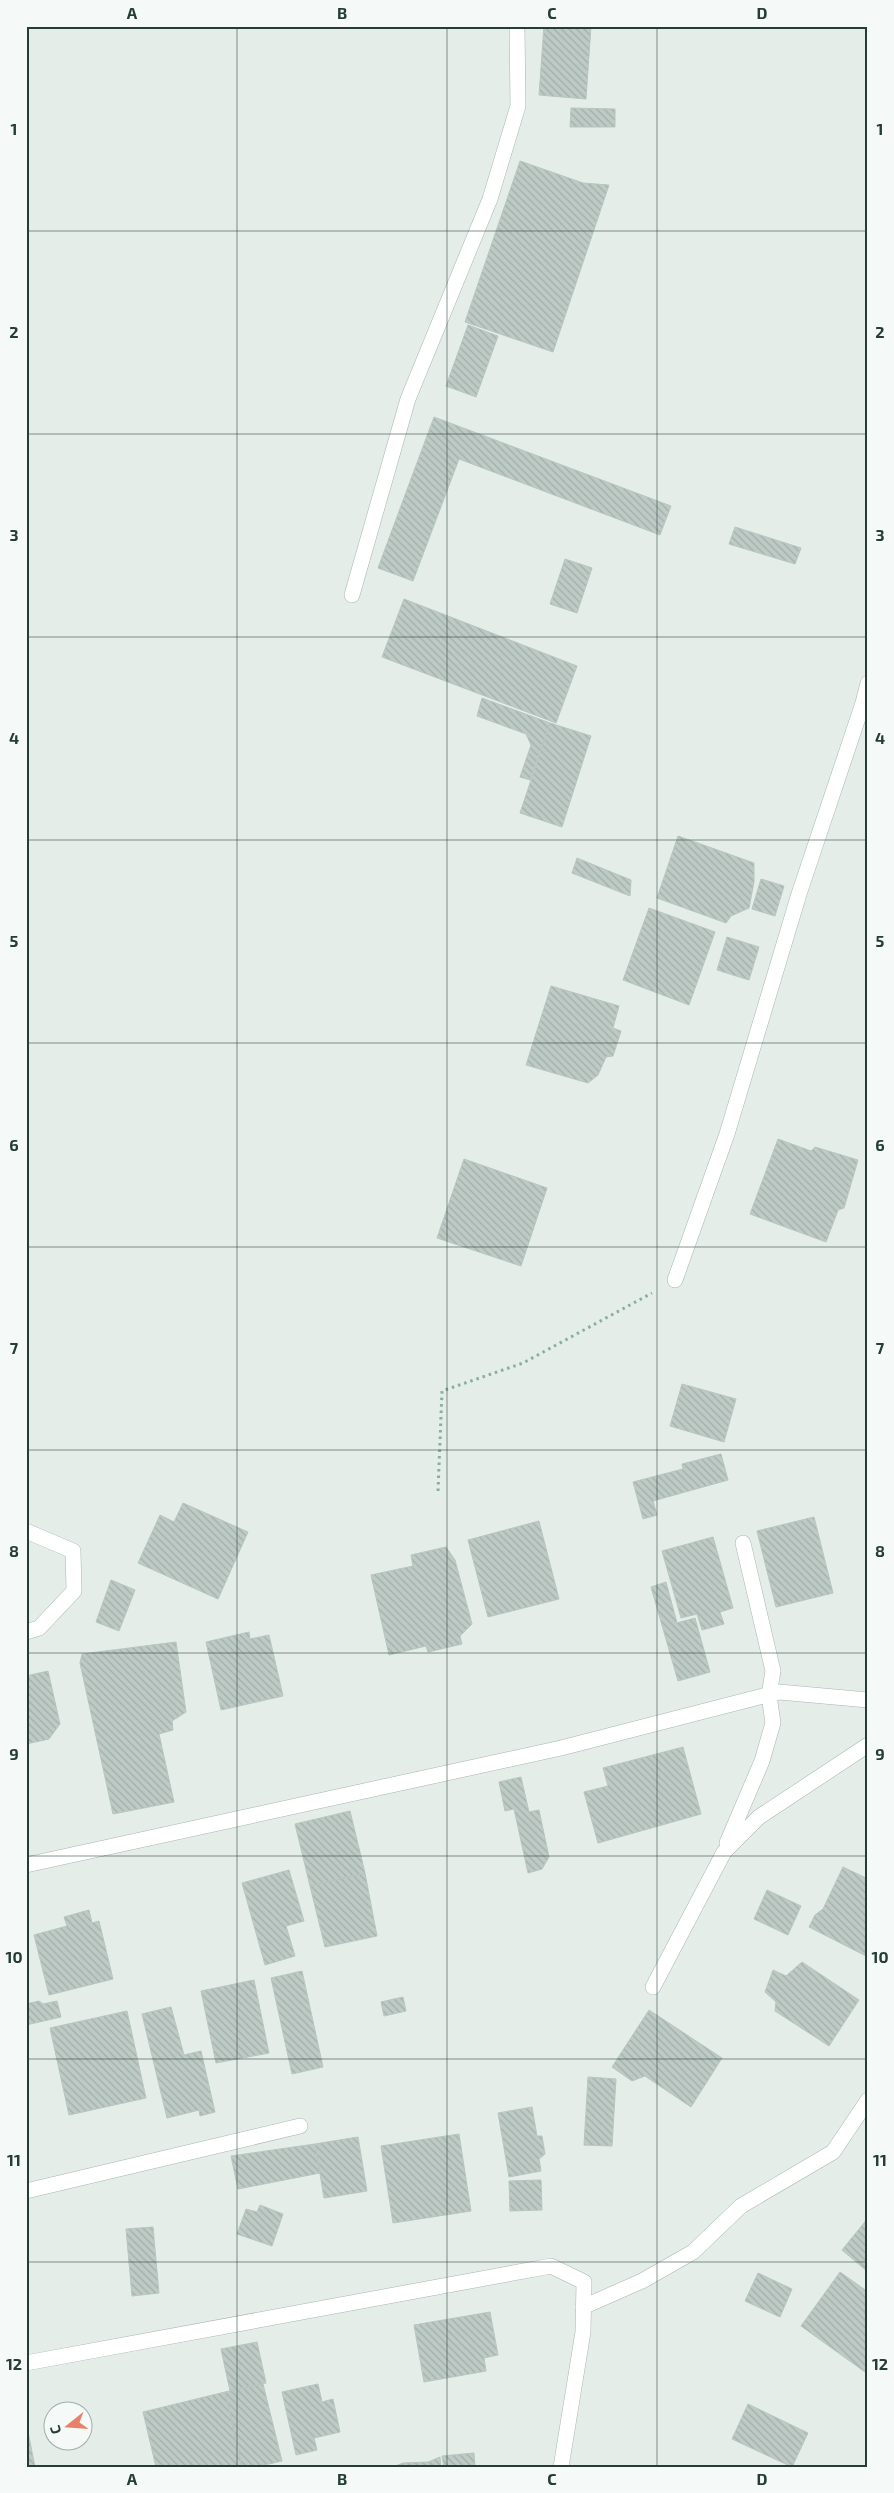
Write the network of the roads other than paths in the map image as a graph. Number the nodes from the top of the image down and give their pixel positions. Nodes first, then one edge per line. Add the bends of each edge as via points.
1 (517, 26) edge
2 (352, 595) dead end
3 (868, 683) edge
4 (675, 1280) road end
5 (26, 1531) edge
6 (743, 1543) dead end
7 (26, 1632) edge
8 (769, 1695) junction
9 (868, 1700) edge
10 (868, 1745) edge
11 (724, 1852) junction
12 (26, 1865) edge
13 (653, 1987) dead end
14 (868, 2100) edge
15 (300, 2126) dead end
16 (26, 2191) edge
17 (583, 2308) junction
18 (26, 2363) edge
19 (561, 2467) edge

1 - 2 street via 518,106 490,199 408,399
3 - 4 street via 798,894 727,1134
5 - 7 street via 73,1551 74,1591 39,1628
6 - 8 street via 773,1671
8 - 9 street via 779,1692
8 - 11 street via 774,1723 762,1762
8 - 12 street via 561,1748
10 - 11 street via 759,1817
11 - 13 street
14 - 17 street via 833,2152 741,2206 692,2252 642,2281
15 - 16 street
17 - 18 street via 584,2282 551,2266
17 - 19 street via 583,2332

